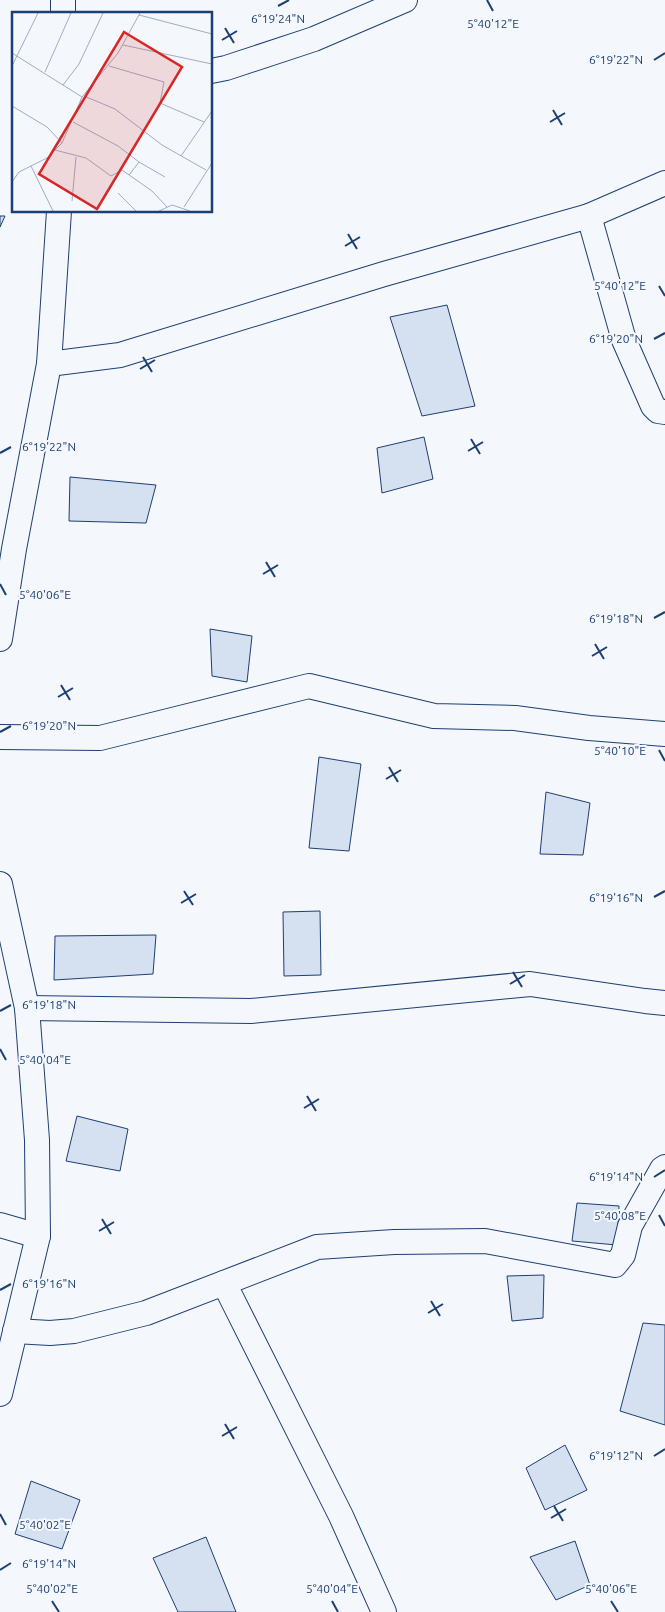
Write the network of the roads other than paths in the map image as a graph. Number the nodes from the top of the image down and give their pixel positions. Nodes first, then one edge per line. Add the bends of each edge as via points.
1 (405, 0) edge
2 (212, 71) edge
3 (665, 183) edge
4 (59, 212) edge
5 (588, 216) junction
6 (50, 364) junction
7 (665, 412) edge
8 (0, 639) edge
9 (665, 734) edge
10 (0, 737) edge
11 (0, 884) edge
12 (665, 1002) edge
13 (27, 1008) junction
14 (665, 1167) edge
15 (0, 1226) edge
16 (38, 1236) junction
17 (224, 1283) junction
18 (15, 1331) junction
19 (0, 1394) edge
20 (384, 1612) edge

1 - 2 street via 314,39
3 - 5 street
4 - 6 street
5 - 6 street via 120,355
5 - 7 street via 624,340 652,406
6 - 8 street
9 - 10 street via 515,718 434,716 309,686 100,738
11 - 13 street
12 - 13 street via 530,984 252,1011
13 - 16 street via 37,1140
14 - 17 street via 630,1226 623,1255 615,1265 485,1242 394,1242 317,1247
15 - 16 street
16 - 18 street
17 - 18 street via 146,1313 74,1331
17 - 20 street via 341,1516
18 - 19 street

